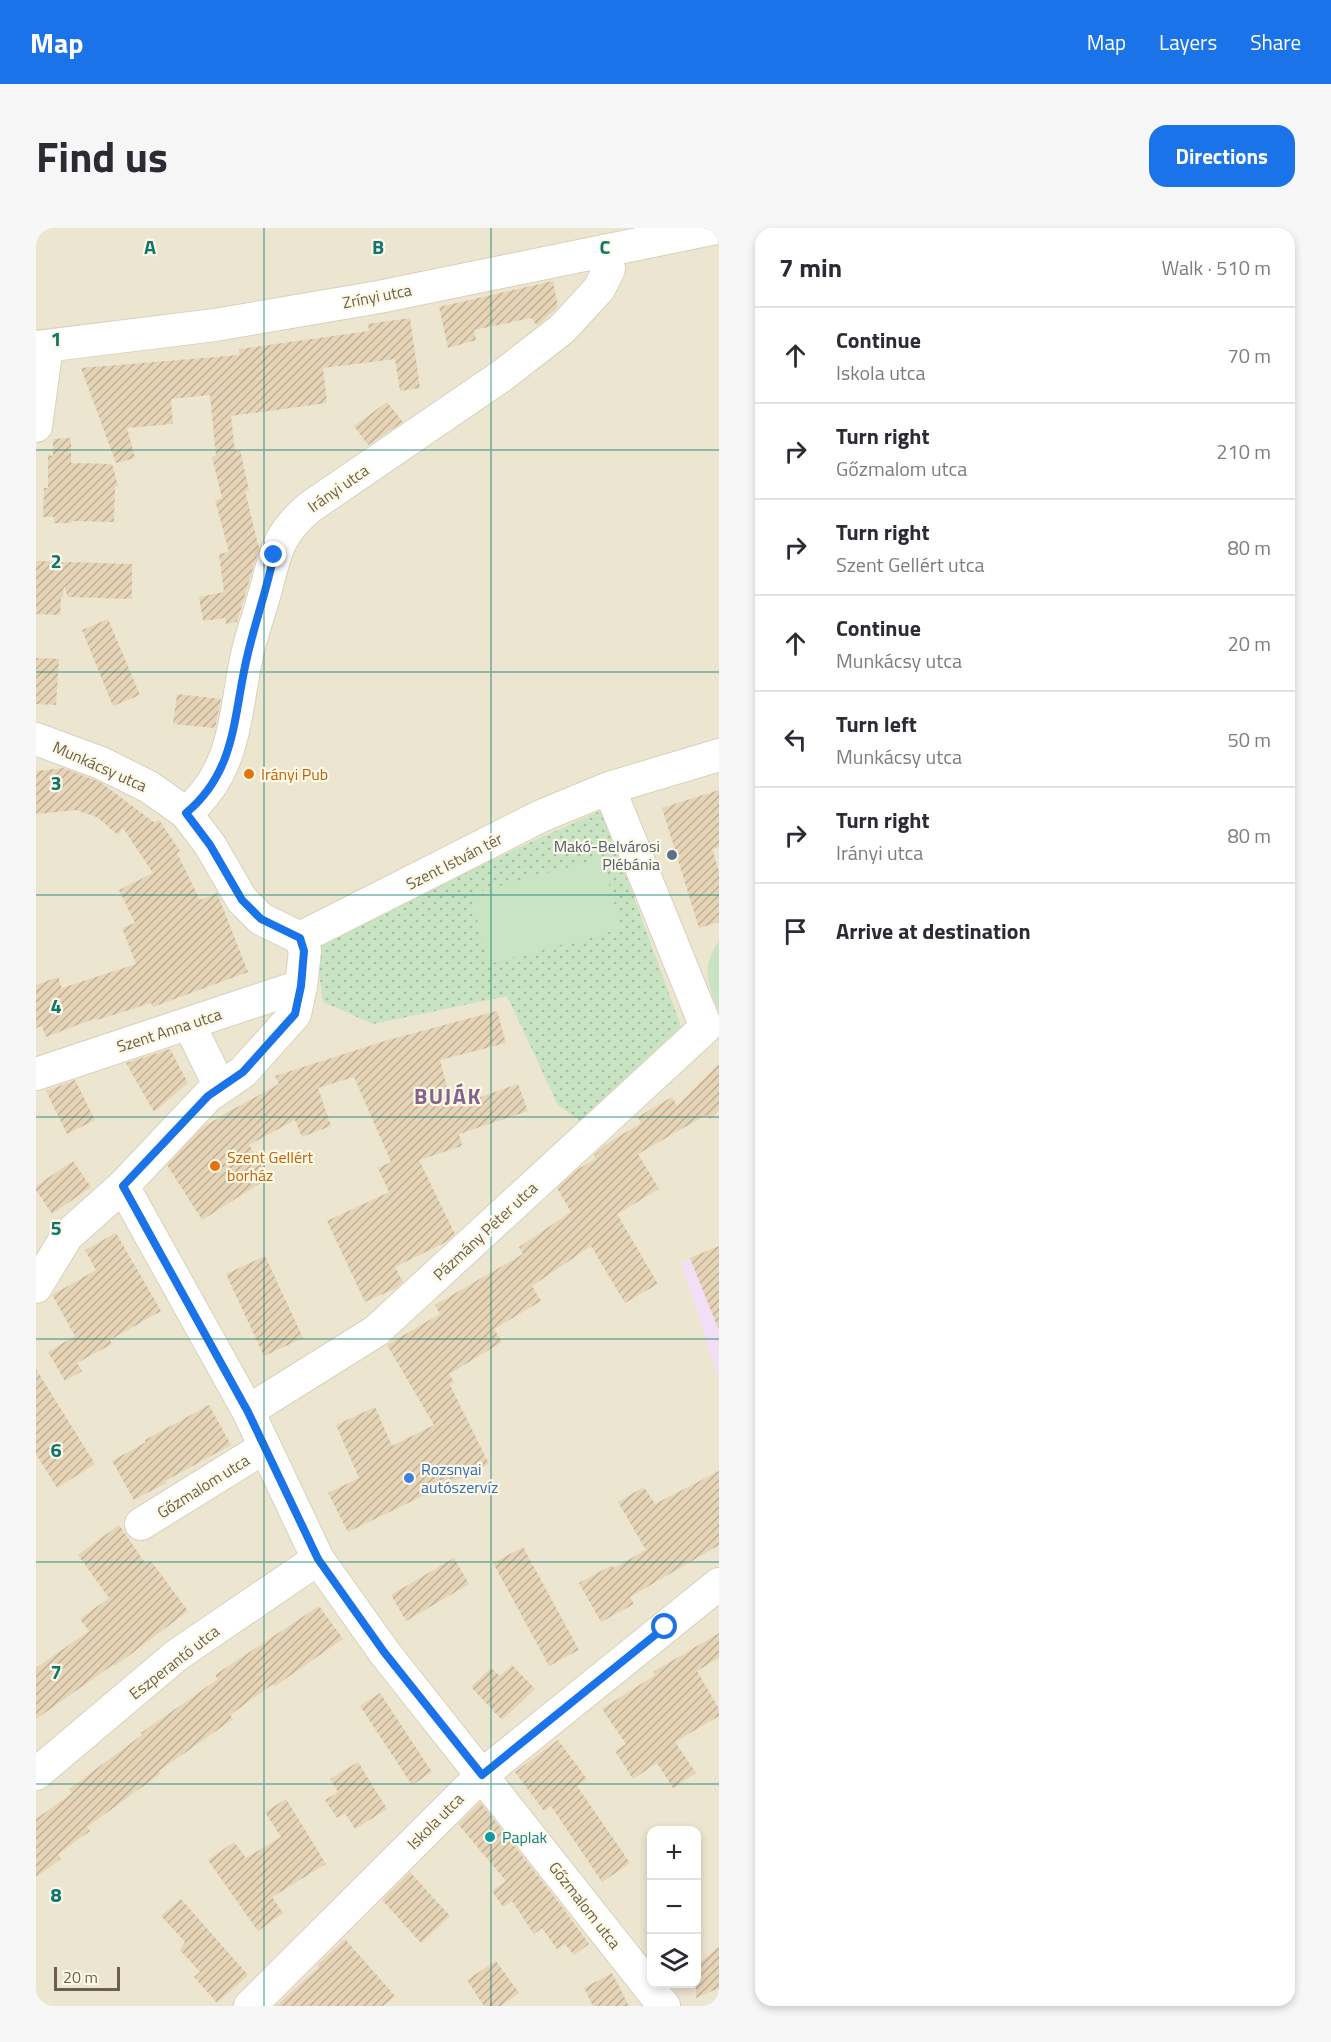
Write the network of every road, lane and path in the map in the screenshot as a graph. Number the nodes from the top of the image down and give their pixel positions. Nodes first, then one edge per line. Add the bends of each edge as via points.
1 (716, 228) edge
2 (606, 250) junction
3 (41, 347) edge
4 (36, 426) edge
5 (36, 739) edge
6 (719, 755) edge
7 (609, 788) junction
8 (186, 813) junction
9 (300, 938) junction
10 (301, 986) junction
11 (189, 1024) junction
12 (36, 1074) edge
13 (220, 1087) junction
14 (123, 1186) junction
15 (67, 1236) junction
16 (36, 1256) edge
17 (36, 1287) edge
18 (248, 1412) junction
19 (265, 1448) junction
20 (141, 1524) dead end
21 (318, 1559) junction
22 (719, 1584) edge
23 (36, 1774) edge
24 (482, 1775) junction
25 (250, 2006) edge
26 (664, 2006) edge

1 - 2 street, Zrínyi utca
2 - 3 street, Zrínyi utca via 380,297 216,325
2 - 8 street, Irányi utca via 609,269 599,290 562,329 503,375 310,507 286,530 274,555 247,655 231,743 211,788
3 - 4 street
5 - 8 street, Munkácsy utca via 101,763 149,787
6 - 7 street, Szent István tér
7 - 9 street, Szent István tér via 541,816
7 - 18 street, Pázmány Péter utca via 706,1027 376,1331
8 - 9 street, Munkácsy utca via 242,900 261,919
9 - 10 street via 304,951
10 - 11 street, Szent Anna utca
10 - 13 street via 295,1014 243,1072
11 - 12 street, Szent Anna utca
11 - 13 street
13 - 14 street
14 - 15 street
14 - 18 street, Gőzmalom utca
15 - 16 street
15 - 17 street
18 - 19 street, Gőzmalom utca
19 - 20 street, Gőzmalom utca
19 - 21 street, Gőzmalom utca
21 - 23 street, Eszperantó utca via 177,1655
21 - 24 street, Gőzmalom utca via 384,1652
22 - 24 street, Iskola utca
24 - 25 street, Iskola utca
24 - 26 street, Gőzmalom utca

